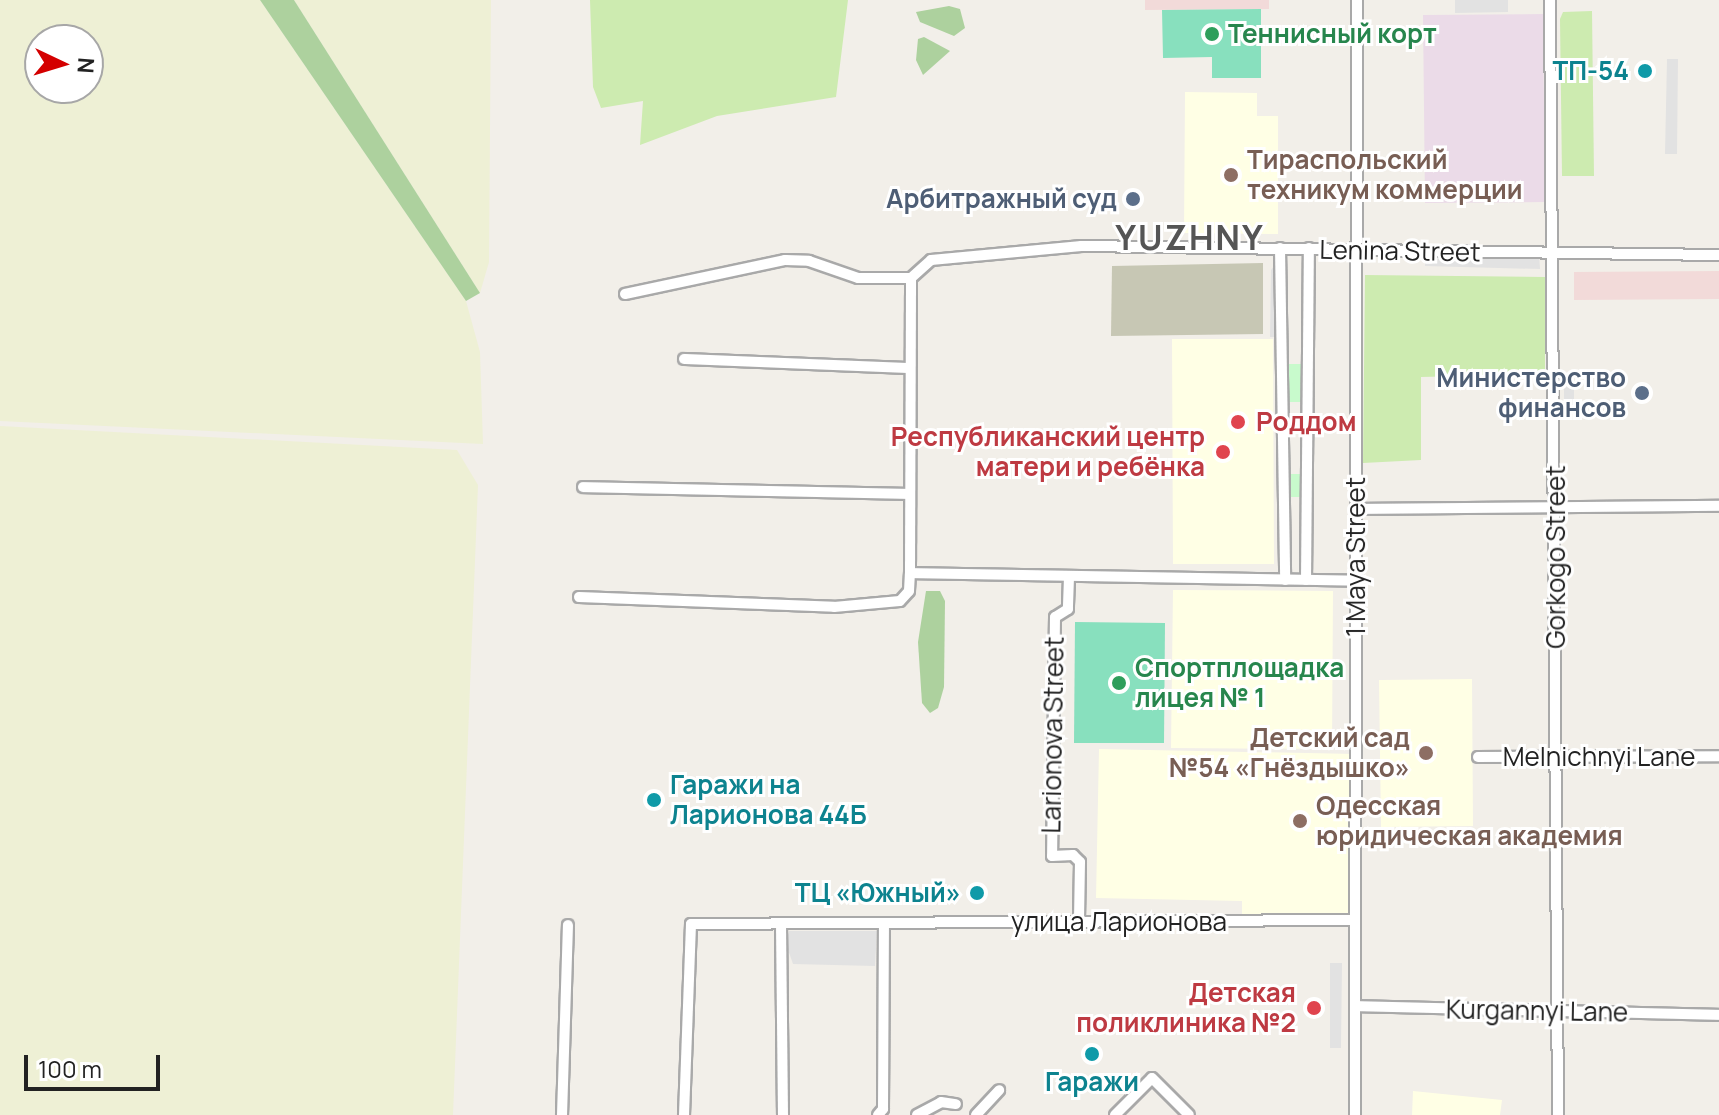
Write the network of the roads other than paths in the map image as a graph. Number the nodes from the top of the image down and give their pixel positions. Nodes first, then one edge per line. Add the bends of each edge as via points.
1 (1357, 0) edge
2 (1550, 0) edge
3 (1280, 248) junction
4 (1309, 248) junction
5 (1359, 250) junction
6 (1553, 254) junction
7 (1719, 255) edge
8 (911, 278) junction
9 (625, 294) dead end
10 (684, 359) dead end
11 (909, 368) junction
12 (583, 487) dead end
13 (907, 494) junction
14 (1556, 503) junction
15 (1719, 506) edge
16 (1356, 509) junction
17 (910, 573) junction
18 (1069, 577) junction
19 (1285, 580) junction
20 (1306, 580) junction
21 (1355, 581) junction
22 (579, 597) dead end
23 (1719, 756) edge
24 (1478, 757) dead end
25 (1555, 757) junction
26 (1355, 920) junction
27 (1079, 922) junction
28 (884, 923) junction
29 (781, 924) junction
30 (568, 925) dead end
31 (1356, 1006) junction
32 (1555, 1011) junction
33 (1719, 1015) edge
34 (999, 1090) dead end
35 (956, 1104) dead end
36 (562, 1115) edge
37 (684, 1115) edge
38 (783, 1115) edge
39 (878, 1115) edge
40 (917, 1115) edge
41 (976, 1115) edge
42 (1115, 1115) edge
43 (1189, 1115) edge
44 (1355, 1115) edge
45 (1558, 1115) edge

1 - 5 street, 1 Maya Street
2 - 6 street, Gorkogo Street
3 - 4 street, Lenina Street
3 - 8 street, Lenina Street via 1081,246 931,260
3 - 19 street
4 - 5 street, Lenina Street
4 - 20 street
5 - 6 street, Lenina Street
5 - 16 street, 1 Maya Street
6 - 7 street, Lenina Street
6 - 14 street, Gorkogo Street
8 - 9 street via 858,278 809,261 785,260
8 - 11 street
10 - 11 street
11 - 13 street
12 - 13 street
13 - 17 street
14 - 15 street
14 - 16 street
14 - 25 street, Gorkogo Street
16 - 21 street, 1 Maya Street
17 - 18 street
17 - 22 street via 909,591 900,601 882,605
18 - 19 street
18 - 27 street, Larionova Street via 1068,609 1055,617 1052,856 1073,855 1080,862
19 - 20 street
20 - 21 street
21 - 26 street, 1 Maya Street
23 - 25 street, Melnichnyi Lane
24 - 25 street, Melnichnyi Lane
25 - 32 street, Gorkogo Street
26 - 27 street, улица Ларионова
26 - 31 street, 1 Maya Street
27 - 28 street, улица Ларионова
28 - 29 street, улица Ларионова
28 - 39 street via 883,1109
29 - 37 street, улица Ларионова via 691,924
29 - 38 street
30 - 36 street
31 - 32 street, Kurgannyi Lane
31 - 44 street, 1 Maya Street
32 - 33 street, Kurgannyi Lane
32 - 45 street, Gorkogo Street
34 - 41 street
35 - 40 street via 941,1102
42 - 43 street via 1152,1078

